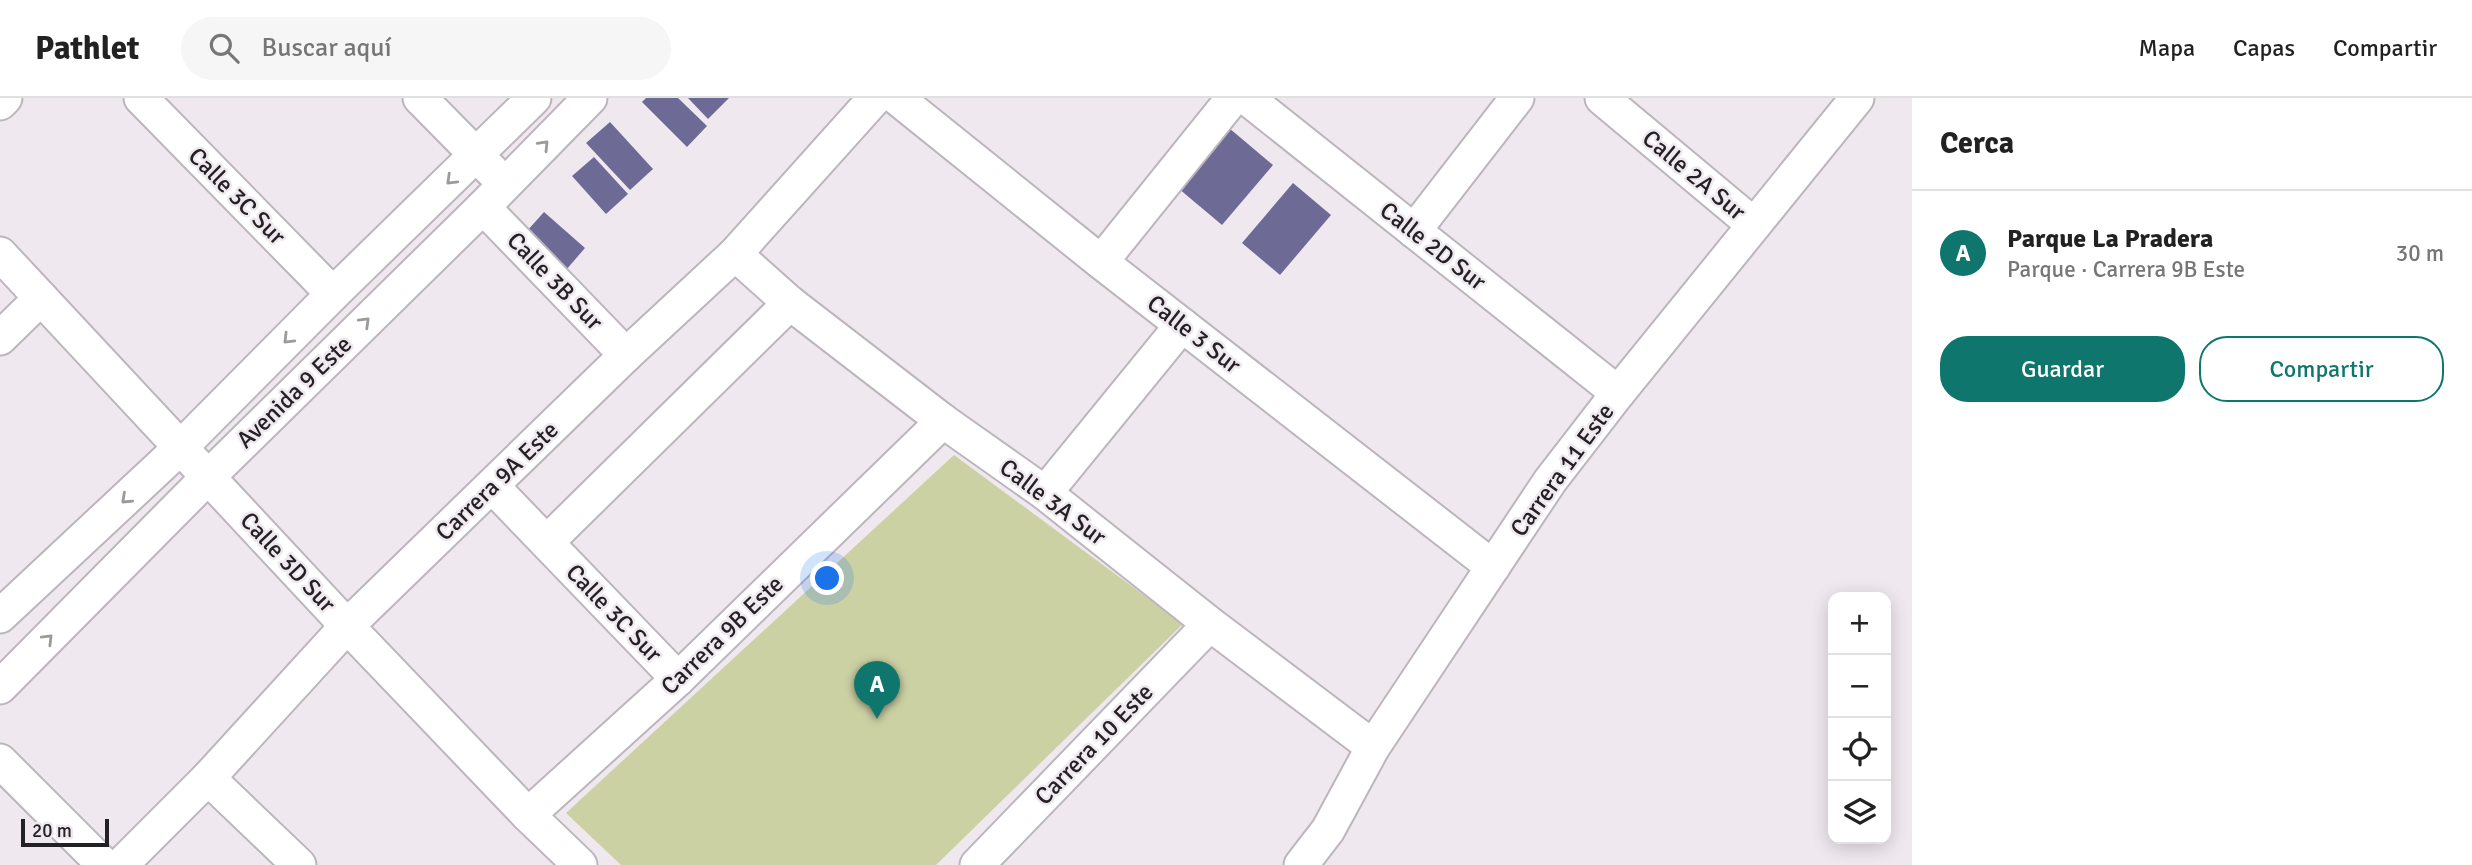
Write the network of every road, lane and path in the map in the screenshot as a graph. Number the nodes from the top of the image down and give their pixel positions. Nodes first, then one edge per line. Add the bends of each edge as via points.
1 (5, 98) edge
2 (141, 98) edge
3 (420, 98) edge
4 (534, 98) edge
5 (590, 98) edge
6 (875, 98) edge
7 (897, 98) edge
8 (1233, 98) edge
9 (1247, 98) edge
10 (1517, 98) edge
11 (1602, 98) edge
12 (1857, 98) edge
13 (0, 103) edge
14 (476, 155) junction
15 (494, 196) junction
16 (1754, 225) junction
17 (1414, 231) junction
18 (0, 254) edge
19 (735, 254) junction
20 (1101, 262) junction
21 (333, 294) junction
22 (41, 298) junction
23 (790, 303) junction
24 (1182, 325) junction
25 (0, 338) edge
26 (626, 355) junction
27 (1618, 393) junction
28 (943, 421) junction
29 (181, 447) junction
30 (209, 476) junction
31 (492, 486) junction
32 (1045, 493) junction
33 (547, 542) junction
34 (1493, 567) junction
35 (0, 616) edge
36 (1210, 624) junction
37 (347, 626) junction
38 (678, 679) junction
39 (0, 687) edge
40 (1374, 747) junction
41 (0, 761) edge
42 (208, 778) junction
43 (528, 815) junction
44 (104, 865) edge
45 (121, 865) edge
46 (299, 865) edge
47 (580, 865) edge
48 (977, 865) edge
49 (1301, 865) edge

1 - 13 street
2 - 21 street, Calle 3C Sur
3 - 14 street
4 - 14 street, Avenida 9 Este
15 -> 5 street, Avenida 9 Este
6 - 19 street, Carrera 9A Este
7 - 20 street, Calle 3 Sur
8 - 20 street
9 - 17 street, Calle 2D Sur
10 - 17 street
11 - 16 street, Calle 2A Sur
12 - 16 street, Carrera 11 Este
14 - 15 street
14 -> 21 street, Avenida 9 Este
15 - 26 street, Calle 3B Sur
30 -> 15 street, Avenida 9 Este
16 - 27 street, Carrera 11 Este
17 - 27 street, Calle 2D Sur
18 - 22 street, Calle 3D Sur
19 - 23 street, Calle 3A Sur
19 - 26 street, Carrera 9A Este
20 - 24 street, Calle 3 Sur
21 -> 29 street, Avenida 9 Este
22 - 25 street
22 - 29 street, Calle 3D Sur
23 - 28 street, Calle 3A Sur
23 - 33 street
24 - 32 street
24 - 34 street, Calle 3 Sur
26 - 31 street, Carrera 9A Este
27 - 34 street, Carrera 11 Este via 1550,481
28 - 32 street, Calle 3A Sur
28 - 38 street, Carrera 9B Este
29 - 30 street, Calle 3D Sur
29 -> 35 street, Avenida 9 Este
30 - 37 street, Calle 3D Sur
39 -> 30 street, Avenida 9 Este
31 - 33 street, Calle 3C Sur
31 - 37 street, Carrera 9A Este
32 - 36 street, Calle 3A Sur
33 - 38 street, Calle 3C Sur
34 - 40 street, Carrera 11 Este
36 - 40 street, Calle 3A Sur
36 - 48 street, Carrera 10 Este
37 - 42 street, Carrera 9A Este
37 - 43 street, Calle 3D Sur
38 - 43 street, Carrera 9B Este
40 - 49 street, Carrera 11 Este via 1328,830
41 - 44 street
42 - 45 street, Carrera 9A Este
42 - 46 street
43 - 47 street, Calle 3D Sur

